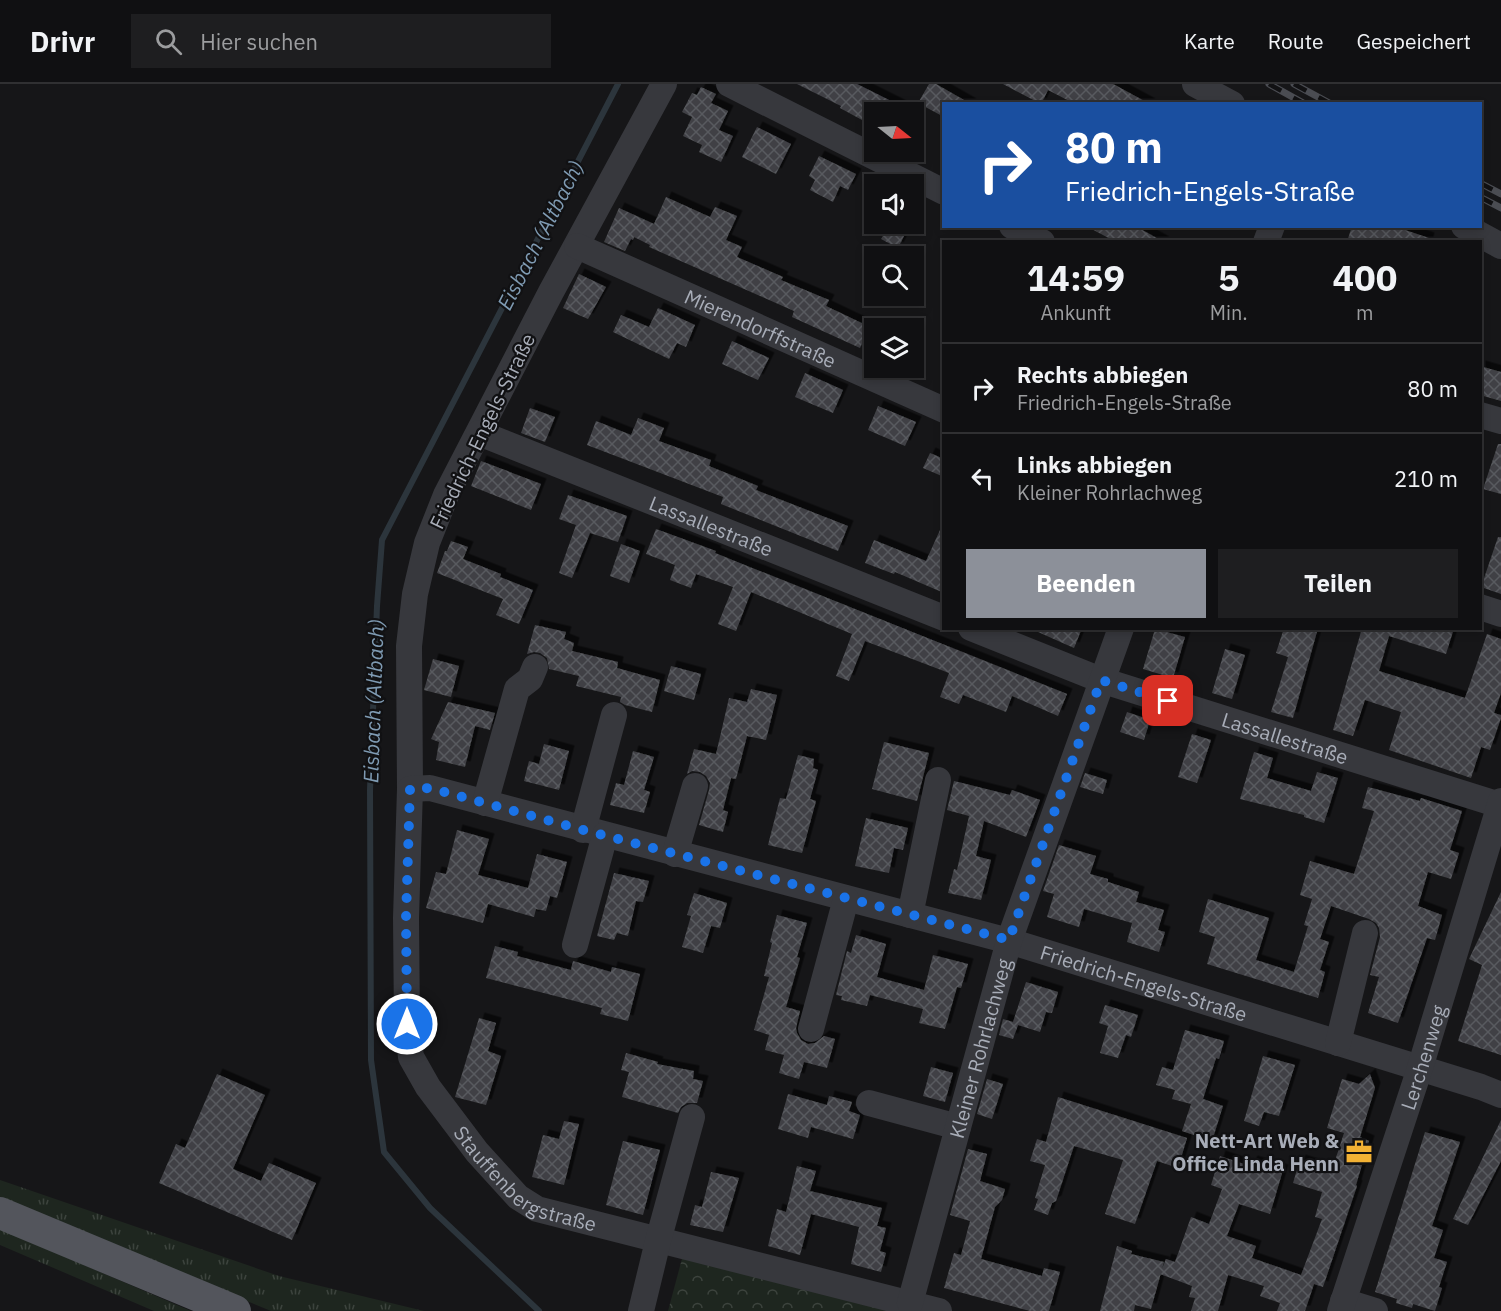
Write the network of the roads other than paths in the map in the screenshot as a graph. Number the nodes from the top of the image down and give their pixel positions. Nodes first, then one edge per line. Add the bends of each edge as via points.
1 (664, 84) edge
2 (729, 84) edge
3 (1195, 84) edge
4 (1228, 102) edge
5 (942, 191) edge
6 (1016, 228) edge
7 (1468, 228) edge
8 (1038, 240) edge
9 (577, 246) junction
10 (1501, 246) edge
11 (942, 409) edge
12 (1482, 416) edge
13 (1501, 422) edge
14 (479, 433) junction
15 (1482, 608) edge
16 (1501, 614) edge
17 (942, 617) edge
18 (976, 630) edge
19 (1120, 630) edge
20 (535, 667) dead end
21 (1101, 680) junction
22 (614, 715) dead end
23 (938, 780) dead end
24 (694, 786) dead end
25 (410, 789) junction
26 (485, 803) junction
27 (1500, 807) edge
28 (594, 833) junction
29 (675, 854) junction
30 (846, 899) junction
31 (910, 915) junction
32 (1365, 933) dead end
33 (1009, 940) junction
34 (575, 945) dead end
35 (811, 1029) dead end
36 (1338, 1043) junction
37 (1420, 1068) junction
38 (1501, 1095) edge
39 (869, 1103) dead end
40 (692, 1117) dead end
41 (958, 1127) junction
42 (0, 1213) edge
43 (658, 1241) junction
44 (910, 1303) junction
45 (1342, 1306) edge
46 (235, 1311) edge
47 (641, 1311) edge
48 (939, 1311) edge
49 (1375, 1311) edge

1 - 9 street, Friedrich-Engels-Straße
2 - 5 street
3 - 4 street
6 - 8 street
7 - 10 street
9 - 11 street, Mierendorffstraße
9 - 14 street, Friedrich-Engels-Straße
12 - 13 street
14 - 17 street, Lassallestraße
14 - 25 street, Friedrich-Engels-Straße via 446,495 415,594 409,646
15 - 16 street
18 - 21 street, Lassallestraße
19 - 21 street, Kleiner Rohrlachweg
20 - 26 street via 530,679 517,689
21 - 27 street, Lassallestraße
21 - 33 street, Kleiner Rohrlachweg
22 - 28 street
23 - 31 street
24 - 29 street
25 - 26 street, Friedrich-Engels-Straße via 430,788
25 - 43 street, Stauffenbergstraße via 406,918 411,1057 428,1087 477,1152 518,1197 537,1209
26 - 28 street, Friedrich-Engels-Straße
27 - 37 street, Lerchenweg
28 - 29 street, Friedrich-Engels-Straße
28 - 34 street
29 - 30 street, Friedrich-Engels-Straße
30 - 31 street, Friedrich-Engels-Straße
30 - 35 street
31 - 33 street, Friedrich-Engels-Straße
32 - 36 street
33 - 36 street, Friedrich-Engels-Straße
33 - 41 street, Kleiner Rohrlachweg
36 - 37 street, Friedrich-Engels-Straße
37 - 38 street, Friedrich-Engels-Straße
37 - 45 street, Lerchenweg
39 - 41 street
40 - 43 street
41 - 44 street, Kleiner Rohrlachweg
42 - 46 main road
43 - 44 street, Stauffenbergstraße
43 - 47 street
44 - 48 street, Stauffenbergstraße
45 - 49 street

